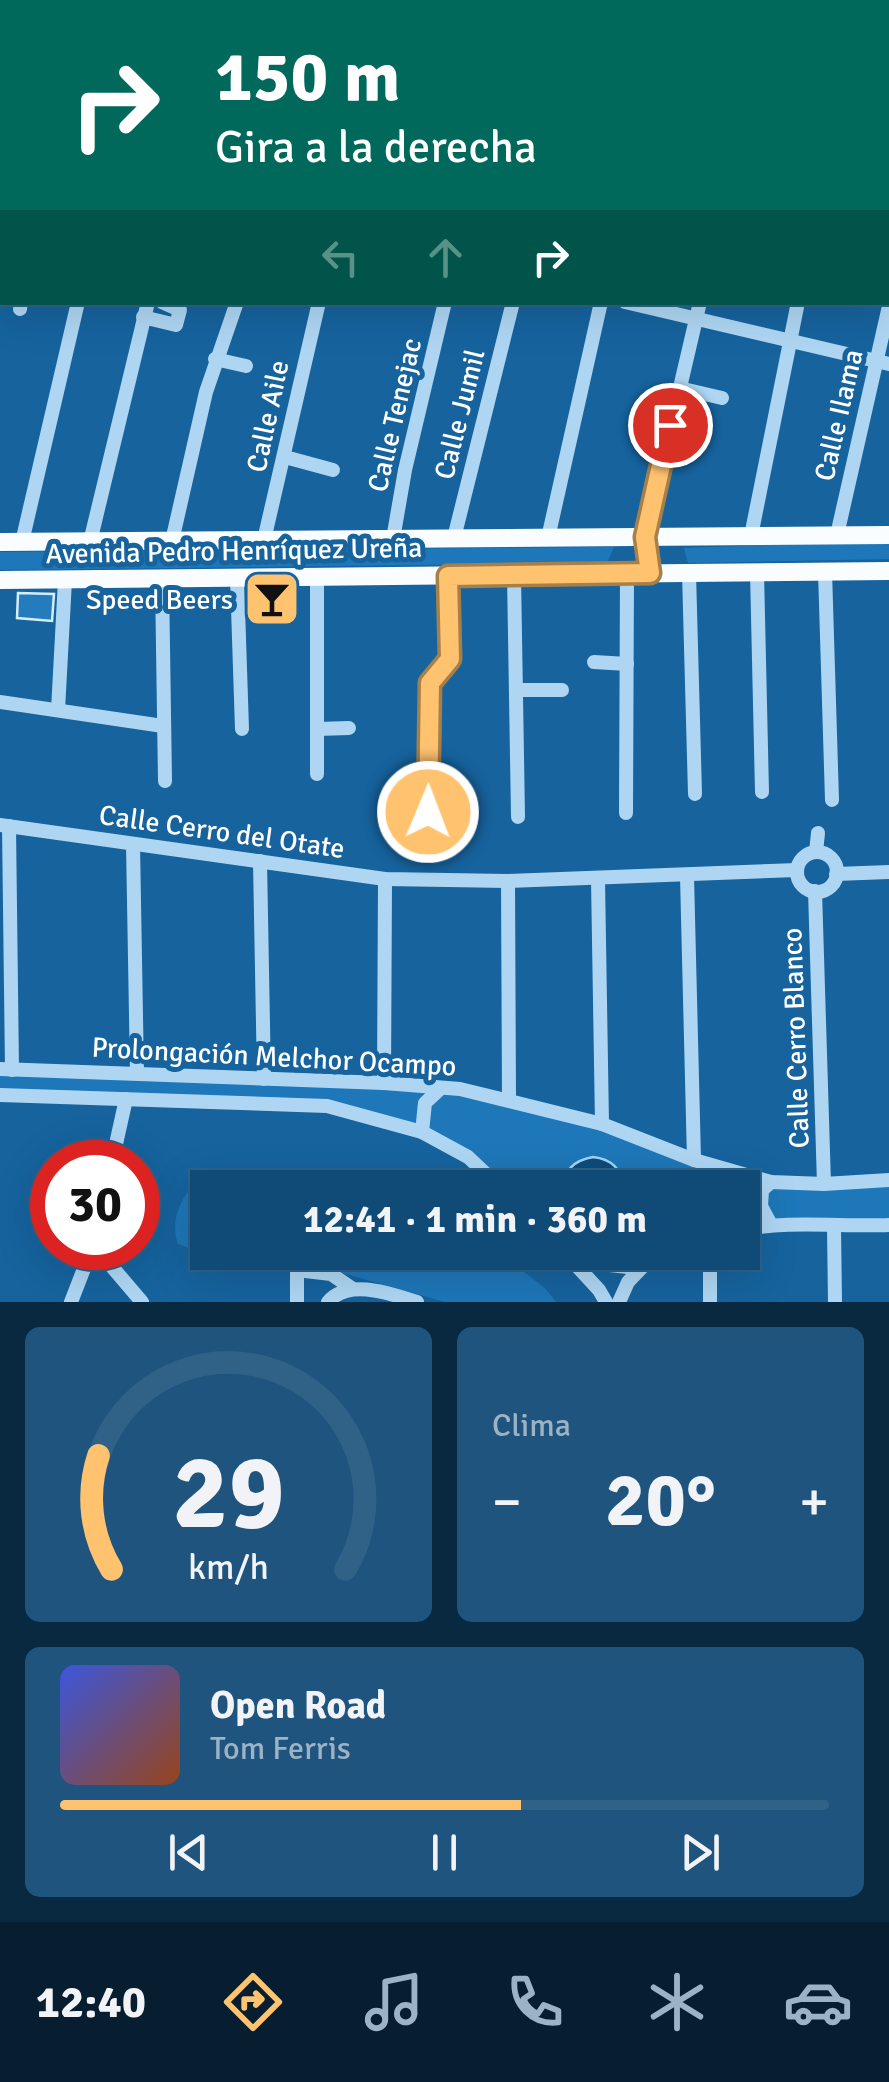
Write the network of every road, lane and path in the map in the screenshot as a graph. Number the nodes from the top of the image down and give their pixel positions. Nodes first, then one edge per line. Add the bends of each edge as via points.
1 (77, 305) edge
2 (169, 305) edge
3 (236, 305) edge
4 (318, 305) edge
5 (445, 305) edge
6 (511, 305) edge
7 (601, 305) edge
8 (637, 305) edge
9 (699, 305) edge
10 (797, 305) edge
11 (889, 306) edge
12 (145, 310) edge
13 (696, 320) junction
14 (789, 341) junction
15 (216, 359) junction
16 (882, 362) edge
17 (246, 366) dead end
18 (679, 388) junction
19 (722, 398) dead end
20 (285, 457) junction
21 (333, 470) dead end
22 (837, 535) junction
23 (889, 535) edge
24 (751, 536) junction
25 (645, 537) junction
26 (454, 538) junction
27 (548, 538) junction
28 (393, 539) junction
29 (264, 540) junction
30 (172, 541) junction
31 (0, 542) edge
32 (22, 542) junction
33 (90, 542) junction
34 (889, 571) edge
35 (757, 572) junction
36 (825, 572) junction
37 (650, 573) junction
38 (689, 573) junction
39 (628, 574) junction
40 (514, 575) junction
41 (448, 576) junction
42 (317, 577) junction
43 (162, 578) junction
44 (237, 578) junction
45 (0, 580) edge
46 (65, 580) junction
47 (594, 662) dead end
48 (627, 664) junction
49 (516, 690) junction
50 (562, 690) dead end
51 (0, 702) edge
52 (58, 710) junction
53 (163, 726) junction
54 (349, 728) dead end
55 (242, 729) dead end
56 (318, 730) junction
57 (317, 774) dead end
58 (165, 781) dead end
59 (762, 792) dead end
60 (695, 794) dead end
61 (832, 800) dead end
62 (428, 812) dead end
63 (626, 813) dead end
64 (518, 817) dead end
65 (4, 825) edge
66 (818, 833) dead end
67 (133, 844) junction
68 (816, 852) junction
69 (260, 861) junction
70 (797, 870) junction
71 (889, 872) edge
72 (836, 874) junction
73 (687, 876) junction
74 (385, 879) junction
75 (598, 879) junction
76 (508, 881) junction
77 (815, 891) junction
78 (6, 1070) edge
79 (80, 1071) junction
80 (136, 1073) junction
81 (264, 1079) junction
82 (384, 1083) junction
83 (440, 1089) junction
84 (0, 1094) edge
85 (76, 1098) junction
86 (126, 1099) junction
87 (509, 1100) junction
88 (602, 1124) junction
89 (422, 1132) junction
90 (117, 1140) edge
91 (694, 1160) junction
92 (481, 1170) edge
93 (889, 1180) edge
94 (771, 1182) junction
95 (824, 1184) junction
96 (770, 1223) junction
97 (889, 1225) edge
98 (760, 1226) edge
99 (834, 1227) junction
100 (85, 1270) edge
101 (114, 1270) edge
102 (580, 1270) edge
103 (639, 1270) edge
104 (710, 1270) edge
105 (353, 1288) junction
106 (71, 1302) edge
107 (142, 1302) edge
108 (296, 1302) edge
109 (328, 1302) edge
110 (418, 1302) edge
111 (606, 1302) edge
112 (619, 1302) edge
113 (710, 1302) edge
114 (835, 1302) edge

1 - 32 street
2 - 12 street via 180,310 176,325
3 - 15 street
4 - 20 street, Calle Aile
5 - 28 street, Calle Tenejac
6 - 26 street, Calle Jumil
7 - 27 street
8 - 13 street
9 - 13 street
10 - 14 street
11 - 16 street, Calle Ilama
12 - 33 street
13 - 14 street
13 - 18 street
14 - 16 street
14 - 24 street
15 - 17 street
15 - 30 street
16 - 22 street, Calle Ilama
18 - 19 street
18 - 25 street
20 - 21 street
20 - 29 street, Calle Aile
22 - 23 main road, Avenida Pedro Henríquez Ureña
22 - 24 main road, Avenida Pedro Henríquez Ureña
24 - 25 main road, Avenida Pedro Henríquez Ureña
25 - 27 main road, Avenida Pedro Henríquez Ureña
25 - 37 street
26 - 27 main road, Avenida Pedro Henríquez Ureña
26 - 28 main road, Avenida Pedro Henríquez Ureña
28 - 29 main road, Avenida Pedro Henríquez Ureña
29 - 30 main road, Avenida Pedro Henríquez Ureña
30 - 33 main road, Avenida Pedro Henríquez Ureña
31 - 32 main road, Avenida Pedro Henríquez Ureña
32 - 33 main road, Avenida Pedro Henríquez Ureña
34 - 36 main road, Avenida Pedro Henríquez Ureña
35 - 36 main road, Avenida Pedro Henríquez Ureña
35 - 38 main road, Avenida Pedro Henríquez Ureña
35 - 59 street
36 - 61 street
37 - 38 main road, Avenida Pedro Henríquez Ureña
37 - 39 main road, Avenida Pedro Henríquez Ureña
38 - 60 street
39 - 40 main road, Avenida Pedro Henríquez Ureña
39 - 48 street
40 - 41 main road, Avenida Pedro Henríquez Ureña
40 - 49 street
41 - 42 main road, Avenida Pedro Henríquez Ureña
41 - 62 street via 450,659 430,683
42 - 44 main road, Avenida Pedro Henríquez Ureña
42 - 56 street
43 - 44 main road, Avenida Pedro Henríquez Ureña
43 - 46 main road, Avenida Pedro Henríquez Ureña
43 - 53 street
44 - 55 street
45 - 46 main road, Avenida Pedro Henríquez Ureña
46 - 52 street
47 - 48 street
48 - 63 street
49 - 50 street
49 - 64 street
51 - 52 street
52 - 53 street
53 - 58 street
54 - 56 street
56 - 57 street
65 - 67 street, Calle Cerro del Otate
65 - 78 street
66 - 68 street
67 - 69 street, Calle Cerro del Otate
67 - 80 street
68 - 70 street
68 - 72 street via 831,858
69 - 74 street, Calle Cerro del Otate
69 - 81 street
70 - 73 street, Calle Cerro del Otate
70 - 77 street via 803,886
71 - 72 street
72 - 77 street via 831,886
73 - 75 street, Calle Cerro del Otate
73 - 91 street
74 - 76 street, Calle Cerro del Otate
74 - 82 street
75 - 76 street, Calle Cerro del Otate
75 - 88 street
76 - 87 street
77 - 95 street, Calle Cerro Blanco
78 - 79 street, Prolongación Melchor Ocampo
79 - 80 street, Prolongación Melchor Ocampo
79 - 85 street
80 - 81 street, Prolongación Melchor Ocampo
81 - 82 street, Prolongación Melchor Ocampo
82 - 83 street, Prolongación Melchor Ocampo
83 - 87 street, Prolongación Melchor Ocampo
83 - 89 street via 424,1103
84 - 85 street, Prolongación Melchor Ocampo
85 - 86 street, Prolongación Melchor Ocampo
86 - 89 street, Prolongación Melchor Ocampo via 327,1106
86 - 90 street
87 - 88 street, Prolongación Melchor Ocampo
88 - 91 street, Prolongación Melchor Ocampo
89 - 92 street, Prolongación Melchor Ocampo
91 - 94 street, Prolongación Melchor Ocampo
93 - 95 street, Prolongación Melchor Ocampo
94 - 95 street, Prolongación Melchor Ocampo
94 - 96 street via 762,1190
96 - 98 street
96 - 99 street
97 - 99 street
99 - 114 street
100 - 106 street
101 - 107 street
102 - 111 street
103 - 112 street
104 - 113 street
105 - 108 street via 331,1274 297,1270
105 - 109 street
105 - 110 street

